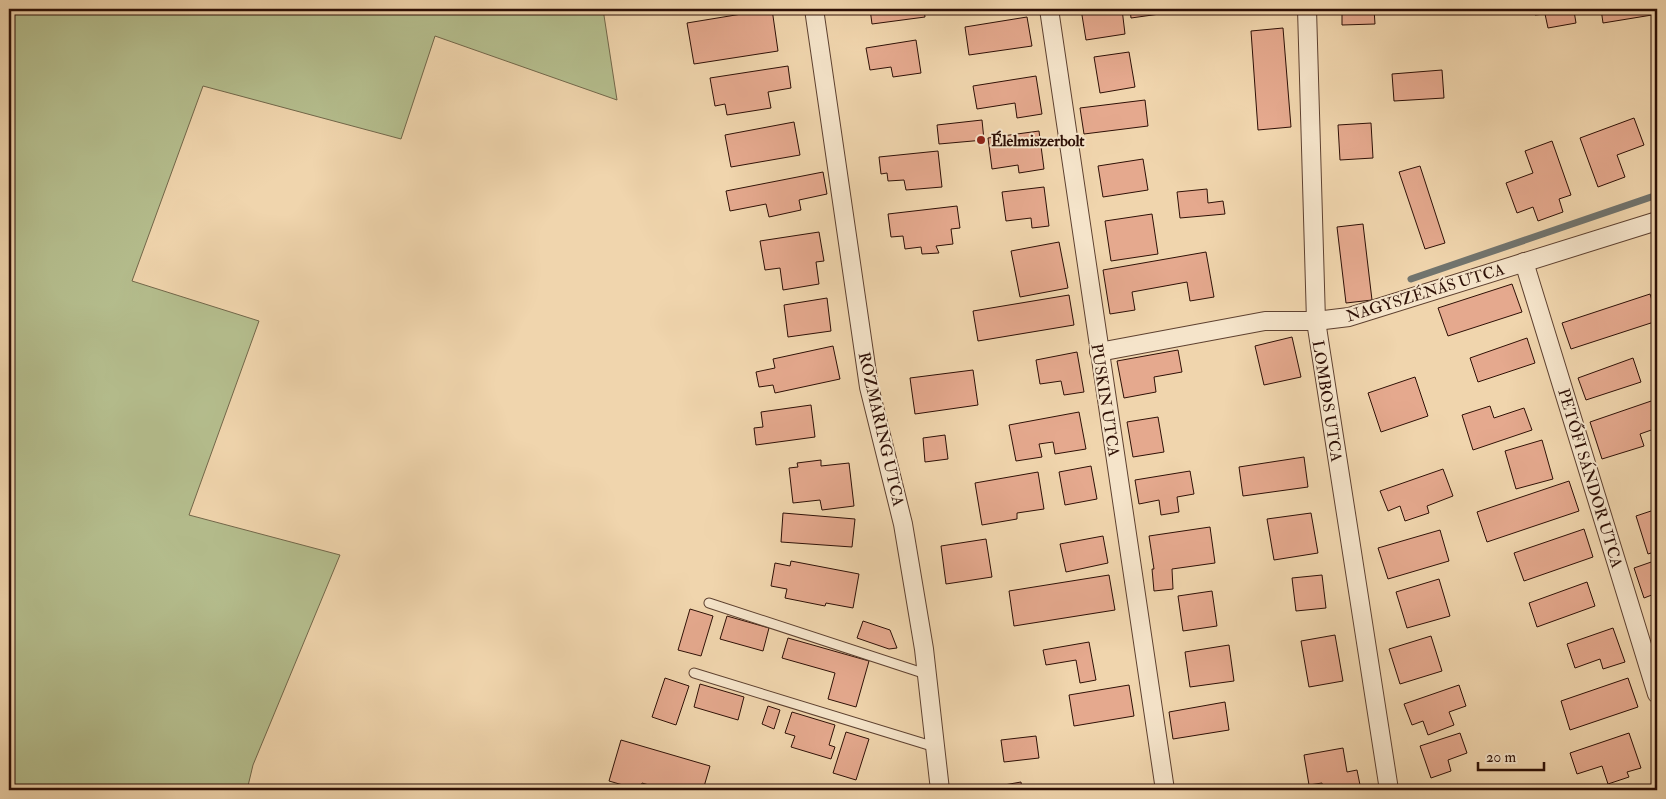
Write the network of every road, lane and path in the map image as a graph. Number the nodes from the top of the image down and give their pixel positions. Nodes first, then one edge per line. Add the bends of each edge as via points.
1 (814, 9) edge
2 (1049, 9) edge
3 (1307, 9) edge
4 (1657, 221) edge
5 (1524, 262) junction
6 (1316, 320) junction
7 (1099, 352) junction
8 (708, 603) dead end
9 (694, 672) dead end
10 (926, 674) junction
11 (1657, 694) edge
12 (935, 747) junction
13 (940, 790) edge
14 (1165, 790) edge
15 (1389, 790) edge

1 - 10 street, ROZMARING UTCA via 869,387 903,524
2 - 7 street, PUSKIN UTCA
3 - 6 street, LOMBOS UTCA
4 - 5 street, NAGYSZÉNÁS UTCA
5 - 6 street, NAGYSZÉNÁS UTCA via 1349,316
5 - 11 street, PETŐFI SÁNDOR UTCA
6 - 7 street, NAGYSZÉNÁS UTCA via 1265,321
6 - 15 street, LOMBOS UTCA
7 - 14 street, PUSKIN UTCA
8 - 10 lane
9 - 12 lane
10 - 12 street, ROZMARING UTCA
12 - 13 street, ROZMARING UTCA

